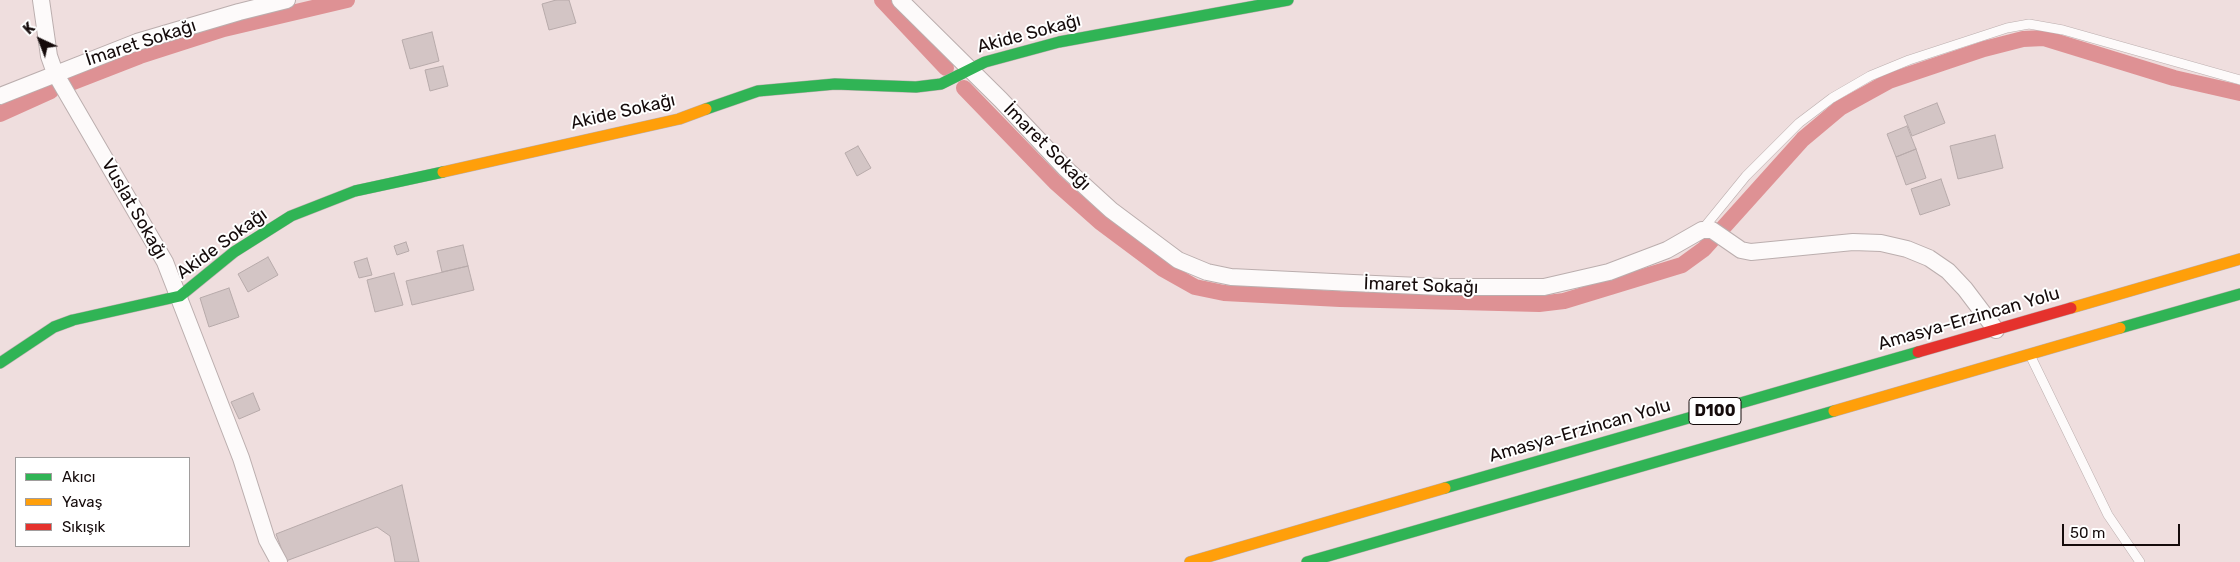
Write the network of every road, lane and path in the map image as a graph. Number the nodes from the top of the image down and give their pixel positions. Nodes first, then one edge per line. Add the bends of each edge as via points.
1 (40, 0) edge
2 (287, 0) edge
3 (900, 0) edge
4 (1288, 0) edge
5 (969, 69) junction
6 (55, 73) junction
7 (2240, 80) edge
8 (0, 96) edge
9 (1707, 230) junction
10 (2240, 259) edge
11 (2240, 294) edge
12 (180, 296) junction
13 (1996, 330) junction
14 (2029, 354) junction
15 (0, 363) edge
16 (279, 562) edge
17 (1190, 562) edge
18 (1307, 562) edge
19 (2140, 562) edge

1 - 6 street, Vuslat Sokağı
2 - 6 street, İmaret Sokağı via 137,42
3 - 5 street, İmaret Sokağı
4 - 5 main road, Akide Sokağı via 1059,42
5 - 9 street, İmaret Sokağı via 1065,168 1111,210 1178,260 1207,272 1231,277 1363,284 1544,287 1641,261
5 - 12 main road, Akide Sokağı via 941,84 916,87 836,84 758,91 678,119 355,191 266,230
6 - 8 street, İmaret Sokağı
6 - 12 street, Vuslat Sokağı via 149,232
7 - 9 lane via 2063,30 2029,24 2007,28 1909,60 1870,76 1832,98 1799,123 1759,162
9 - 13 street via 1741,250 1751,252 1853,242 1881,243 1907,249 1948,271
10 - 13 main road, Amasya-Erzincan Yolu / D100
11 - 14 main road, D100
12 - 15 main road, Akide Sokağı via 54,327
12 - 16 street, Vuslat Sokağı via 241,458 267,540
13 - 17 main road, Amasya-Erzincan Yolu / D100
14 - 18 main road, D100
14 - 19 lane via 2108,515

